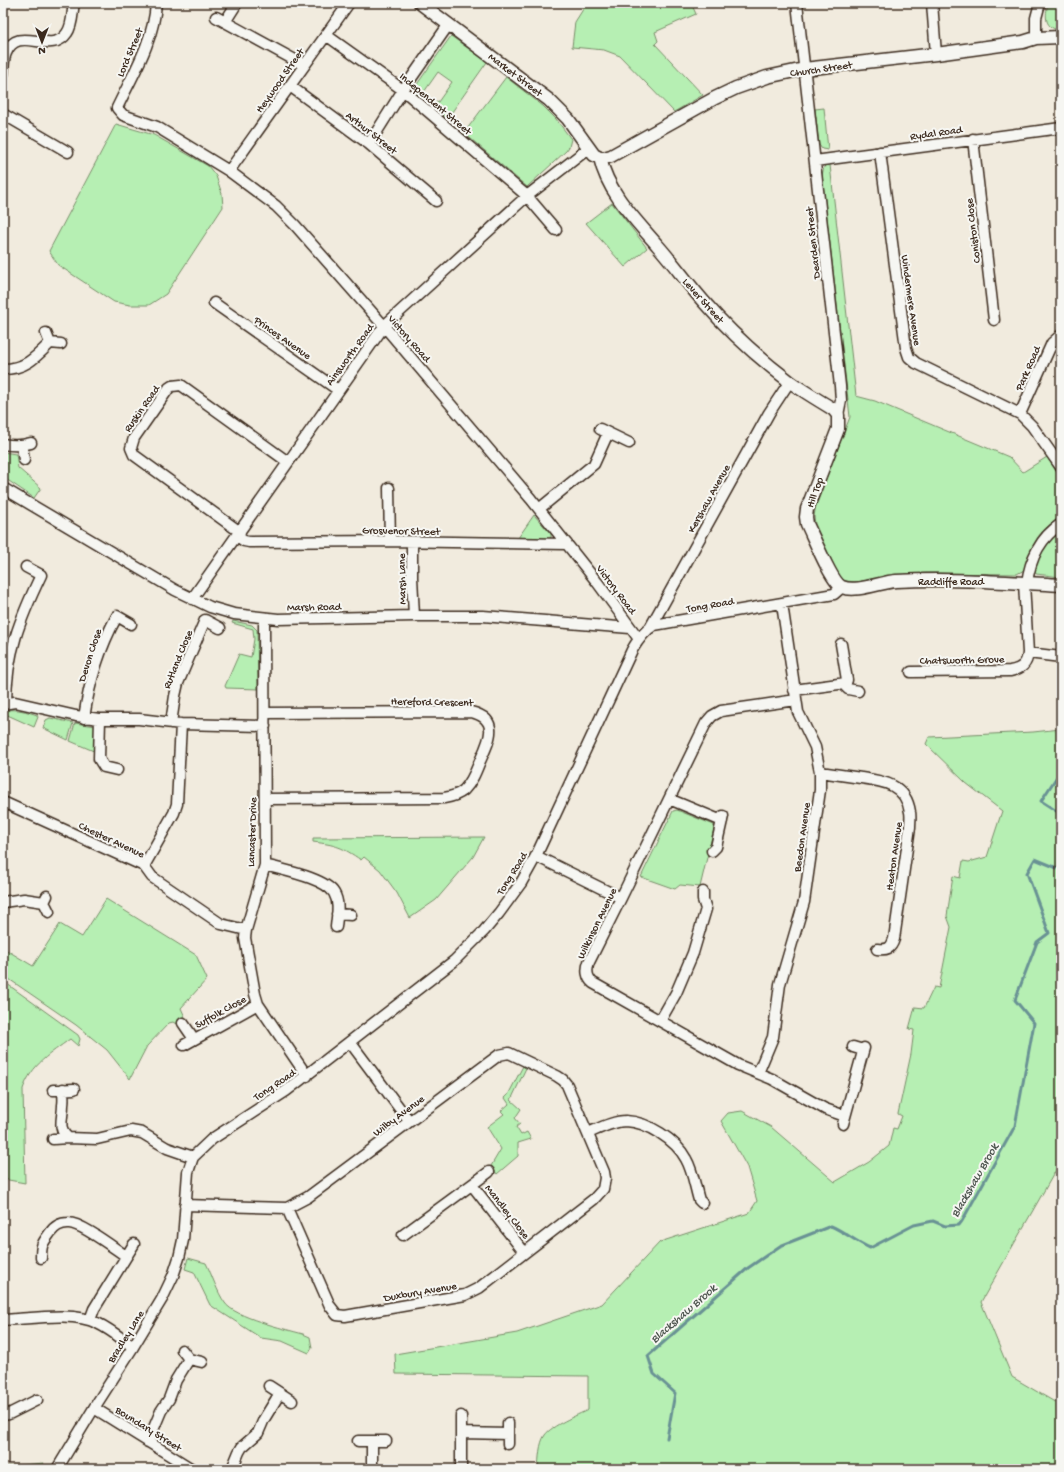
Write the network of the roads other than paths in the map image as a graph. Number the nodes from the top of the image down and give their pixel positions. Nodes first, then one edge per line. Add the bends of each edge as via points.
1 (74, 3) edge
2 (156, 3) edge
3 (237, 3) edge
4 (349, 3) edge
5 (420, 3) edge
6 (798, 3) edge
7 (932, 3) edge
8 (1040, 3) edge
9 (449, 24) junction
10 (326, 34) junction
11 (1061, 37) edge
12 (1036, 38) junction
13 (936, 54) junction
14 (304, 65) junction
15 (804, 69) junction
16 (3, 74) edge
17 (290, 86) junction
18 (403, 90) junction
19 (117, 108) joint
20 (3, 114) edge
21 (1061, 128) edge
22 (973, 139) junction
23 (369, 144) junction
24 (589, 148) junction
25 (68, 152) dead end
26 (880, 152) junction
27 (600, 158) junction
28 (815, 161) junction
29 (229, 171) junction
30 (527, 196) junction
31 (436, 201) dead end
32 (556, 230) dead end
33 (214, 303) dead end
34 (994, 320) dead end
35 (384, 326) junction
36 (46, 333) dead end
37 (1061, 335) edge
38 (50, 343) junction
39 (61, 344) dead end
40 (3, 369) edge
41 (790, 382) junction
42 (338, 390) junction
43 (1020, 414) junction
44 (838, 415) junction
45 (629, 443) dead end
46 (3, 444) edge
47 (24, 460) dead end
48 (288, 462) junction
49 (1061, 466) edge
50 (3, 488) edge
51 (389, 488) dead end
52 (539, 509) junction
53 (1061, 524) edge
54 (238, 534) junction
55 (390, 541) junction
56 (412, 542) junction
57 (567, 544) junction
58 (26, 567) dead end
59 (1025, 583) junction
60 (1061, 585) edge
61 (842, 587) junction
62 (192, 599) junction
63 (782, 604) junction
64 (414, 616) junction
65 (264, 619) junction
66 (131, 624) dead end
67 (220, 628) dead end
68 (630, 628) junction
69 (650, 628) junction
70 (639, 639) junction
71 (841, 644) dead end
72 (1028, 653) junction
73 (1061, 657) edge
74 (911, 672) dead end
75 (844, 684) junction
76 (858, 691) dead end
77 (795, 695) junction
78 (5, 704) edge
79 (264, 713) junction
80 (84, 718) junction
81 (100, 720) junction
82 (176, 724) junction
83 (265, 726) junction
84 (117, 770) dead end
85 (820, 772) junction
86 (669, 798) junction
87 (265, 799) junction
88 (3, 802) edge
89 (712, 851) dead end
90 (536, 856) junction
91 (265, 865) junction
92 (144, 866) junction
93 (703, 892) dead end
94 (622, 898) junction
95 (3, 902) edge
96 (48, 912) dead end
97 (337, 914) junction
98 (351, 915) dead end
99 (336, 927) dead end
100 (246, 930) junction
101 (877, 949) dead end
102 (258, 1004) junction
103 (660, 1021) junction
104 (183, 1023) dead end
105 (194, 1040) junction
106 (350, 1042) junction
107 (184, 1045) dead end
108 (852, 1046) dead end
109 (758, 1072) junction
110 (307, 1076) junction
111 (74, 1088) dead end
112 (410, 1121) junction
113 (588, 1133) junction
114 (68, 1138) junction
115 (53, 1139) dead end
116 (193, 1158) junction
117 (489, 1172) dead end
118 (472, 1185) junction
119 (702, 1203) dead end
120 (185, 1205) junction
121 (286, 1208) junction
122 (403, 1235) dead end
123 (134, 1244) dead end
124 (524, 1252) junction
125 (126, 1256) junction
126 (41, 1258) dead end
127 (3, 1320) edge
128 (90, 1320) junction
129 (133, 1347) junction
130 (182, 1350) dead end
131 (189, 1359) junction
132 (202, 1362) dead end
133 (269, 1386) dead end
134 (280, 1393) junction
135 (37, 1400) dead end
136 (292, 1401) dead end
137 (94, 1408) junction
138 (3, 1415) edge
139 (461, 1416) dead end
140 (508, 1422) dead end
141 (461, 1433) junction
142 (358, 1441) dead end
143 (372, 1441) junction
144 (386, 1441) dead end
145 (148, 1442) junction
146 (57, 1469) edge
147 (192, 1469) edge
148 (232, 1469) edge
149 (372, 1469) edge
150 (461, 1469) edge

1 - 16 street via 67,33 60,40 16,40 5,54
2 - 19 street, Lord Street via 152,32
3 - 14 street via 221,20
4 - 10 street, Heywood Street
5 - 9 main road, Market Street
6 - 15 street, Dearden Street
7 - 13 street
8 - 12 street via 1036,18
9 - 18 street
9 - 24 main road, Market Street via 550,100
10 - 14 street, Heywood Street
10 - 18 street, Independent Street
11 - 12 main road, Church Street
12 - 13 main road, Church Street
13 - 15 main road, Church Street
14 - 17 street, Heywood Street
15 - 27 main road, Church Street via 767,77 736,88 611,156
15 - 28 street, Dearden Street
17 - 23 street, Arthur Street
17 - 29 street, Heywood Street
18 - 23 street
18 - 30 street, Independent Street
19 - 29 street, Victory Road via 123,115 157,127
20 - 25 street
21 - 22 street, Rydal Road
22 - 26 street, Rydal Road
22 - 34 street, Coniston Close
23 - 31 street, Arthur Street
24 - 27 main road, Market Street
24 - 30 street, Ainsworth Road
26 - 28 street, Rydal Road
26 - 43 street, Windermere Avenue via 909,357 916,363
27 - 41 main road, Lever Street via 602,169 615,193 704,302 738,337
28 - 44 street, Dearden Street via 841,400
29 - 35 street, Victory Road via 276,206 295,225
30 - 32 street, Independent Street
30 - 35 street, Ainsworth Road
33 - 42 street, Princes Avenue
35 - 42 street, Ainsworth Road
35 - 52 street, Victory Road
36 - 38 street
37 - 43 street, Park Road via 1052,343
38 - 39 street
38 - 40 street via 25,364
41 - 44 main road, Lever Street via 833,409
41 - 69 street, Kershaw Avenue via 769,413
42 - 48 street, Ainsworth Road
43 - 49 street, Windermere Avenue
44 - 61 main road, Hill Top via 838,429 806,517 834,579
45 - 52 street via 604,431 594,464
46 - 47 street via 26,444
48 - 54 street, Ainsworth Road
48 - 54 street, Ruskin Road via 181,385 169,388 138,432 132,441 134,455
50 - 62 street, Marsh Road
51 - 55 street
52 - 57 street, Victory Road
53 - 59 street via 1042,542
54 - 55 street, Grosvenor Street via 244,541 249,542
54 - 62 street, Ainsworth Road
55 - 56 street, Grosvenor Street
56 - 57 street, Grosvenor Street
56 - 64 street, Marsh Lane
57 - 68 street, Victory Road
58 - 78 street via 41,575 18,626 10,656
59 - 60 main road, Radcliffe Road
59 - 61 main road, Radcliffe Road via 932,580 894,581 854,589
59 - 72 street
61 - 63 street, Tong Road via 834,594
62 - 65 street, Marsh Road via 234,614
63 - 69 street, Tong Road via 654,625
63 - 77 street, Beedon Avenue
64 - 65 street, Marsh Road
64 - 68 street, Marsh Road via 483,616
65 - 79 street, Lancaster Drive
66 - 80 street, Devon Close via 117,616 108,632 94,674
67 - 82 street, Rutland Close via 205,620 178,683 175,696
68 - 70 street, Victory Road
69 - 70 street, Tong Road
70 - 90 street, Tong Road
71 - 75 street via 847,680
72 - 73 street
72 - 74 street, Chatsworth Grove via 1024,666 1018,670
75 - 76 street via 848,689
75 - 77 street, Wilkinson Avenue
77 - 85 street, Beedon Avenue via 799,715 815,747
77 - 86 street, Wilkinson Avenue via 721,711 712,716 706,723
78 - 80 street via 23,703
79 - 83 street, Lancaster Drive
79 - 87 street, Hereford Crescent via 471,712 482,716 491,730 489,742 472,780 455,796
80 - 81 street
81 - 82 street via 138,719
81 - 84 street via 99,759 104,767
82 - 83 street
82 - 92 street via 177,804
83 - 87 street, Lancaster Drive
85 - 101 street, Heaton Avenue via 890,783 906,799 910,812 910,827 894,939 889,948
85 - 109 street, Beedon Avenue via 820,790 804,902 780,984 773,1037
86 - 89 street via 723,818 716,847
86 - 94 street, Wilkinson Avenue
87 - 91 street, Lancaster Drive
88 - 92 street, Chester Avenue
90 - 94 street
90 - 106 street, Tong Road via 511,898 484,931 454,961
91 - 97 street via 324,884 334,893
91 - 100 street, Lancaster Drive
92 - 100 street, Chester Avenue via 152,877 221,924
93 - 103 street via 706,909 693,953 676,993
94 - 103 street, Wilkinson Avenue via 589,962 588,977
95 - 96 street via 46,899
97 - 98 street
97 - 99 street
100 - 102 street, Lancaster Drive via 246,945
102 - 105 street, Suffolk Close
102 - 110 street, Lancaster Drive
103 - 109 street, Wilkinson Avenue via 738,1065
104 - 105 street, Suffolk Close
105 - 107 street, Suffolk Close
106 - 110 street, Tong Road
106 - 112 street
108 - 109 street, Wilkinson Avenue via 863,1049 844,1120
110 - 116 street, Tong Road via 212,1139
111 - 114 street via 58,1089 64,1105 61,1126
112 - 113 street, Wilby Avenue via 499,1055 509,1053 563,1080
112 - 121 street, Wilby Avenue via 308,1197
113 - 119 street via 626,1121 641,1123 657,1130 678,1146 686,1159
113 - 124 street, Duxbury Avenue via 604,1172 603,1189 594,1199
114 - 115 street
114 - 116 street via 97,1139 131,1131 142,1133 167,1148
116 - 120 street, Tong Road via 188,1172
117 - 118 street, Mandley Close
118 - 122 street, Mandley Close
118 - 124 street, Mandley Close
120 - 121 street, Wilby Avenue
120 - 129 street, Bradley Lane via 183,1240 173,1276
121 - 124 street, Duxbury Avenue via 330,1306 341,1316 465,1295 479,1288
123 - 125 street
125 - 126 street via 81,1226 69,1223 59,1224 51,1231 41,1247
125 - 128 street via 94,1308
127 - 128 street via 59,1317
128 - 129 street via 105,1327
129 - 137 street, Bradley Lane
130 - 131 street
131 - 132 street
131 - 145 street via 176,1380
133 - 134 street
134 - 136 street
134 - 148 street via 258,1433 242,1447
135 - 138 street via 20,1404
137 - 145 street, Boundary Street
137 - 146 street, Bradley Lane
139 - 141 street
140 - 141 street via 508,1439
141 - 150 street
142 - 143 street
143 - 144 street
143 - 149 street
145 - 147 street, Boundary Street

